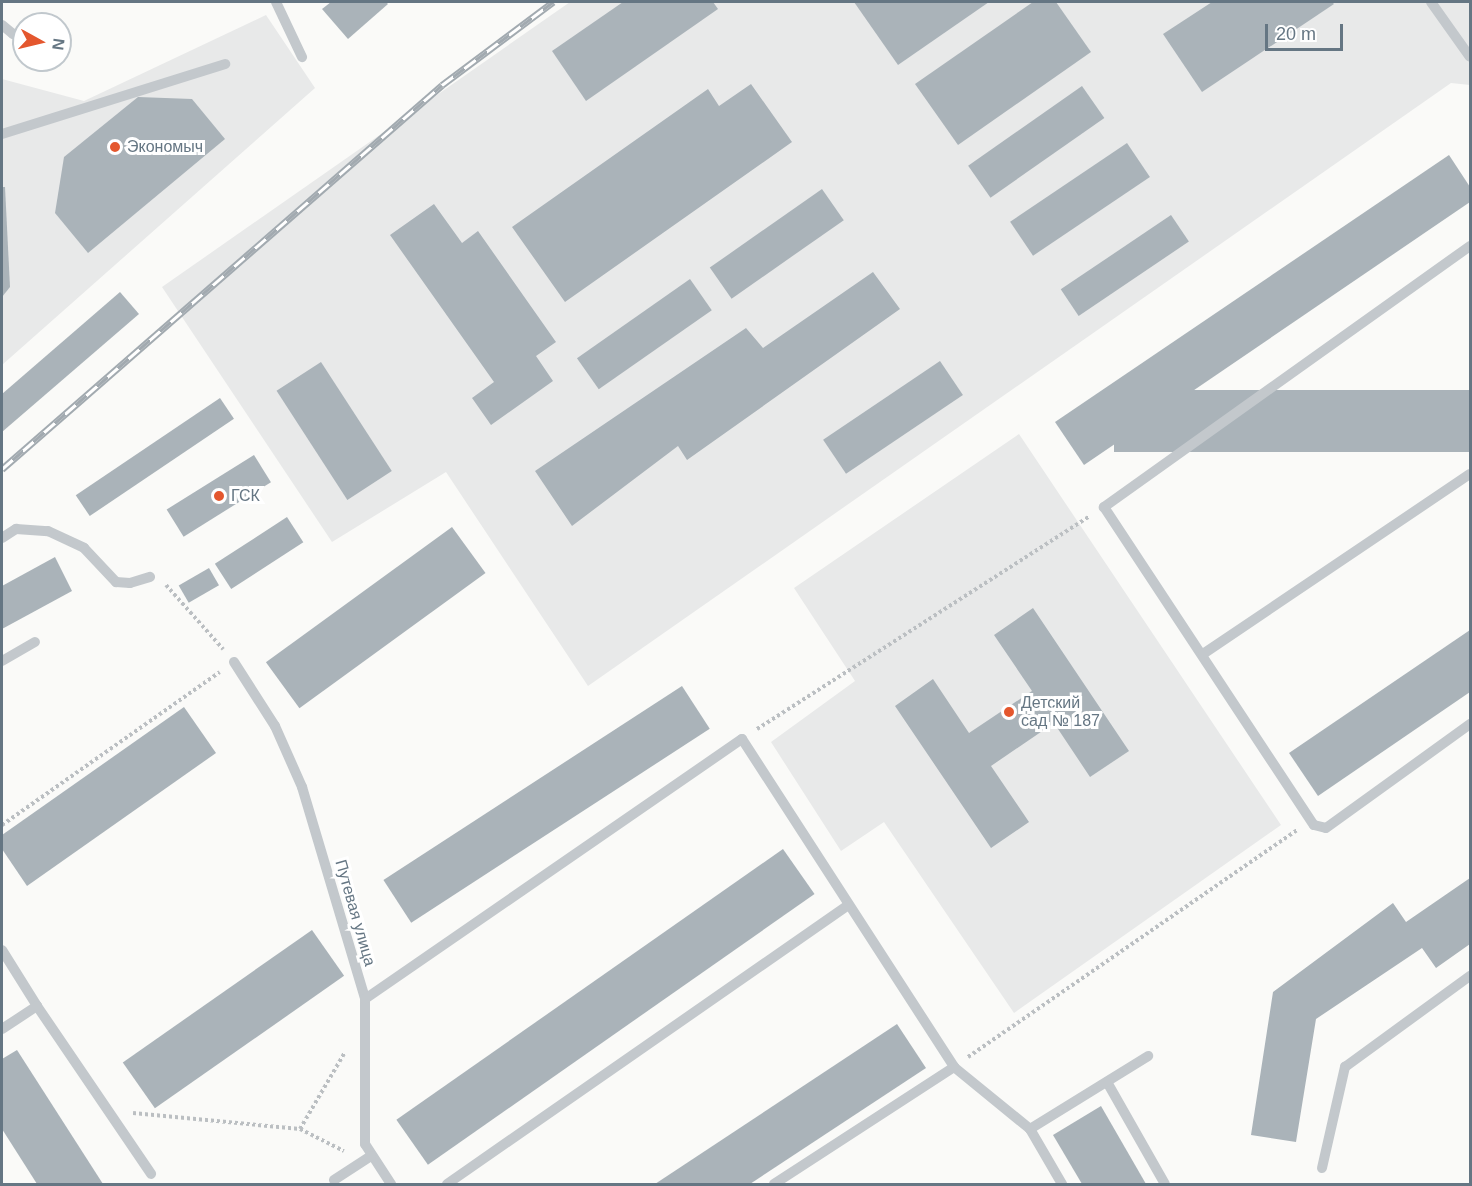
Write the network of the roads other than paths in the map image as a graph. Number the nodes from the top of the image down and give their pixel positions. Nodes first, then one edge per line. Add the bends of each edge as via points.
1 (276, 2) edge
2 (1431, 2) edge
3 (302, 57) dead end
4 (1470, 57) edge
5 (225, 64) dead end
6 (2, 134) edge
7 (1470, 246) edge
8 (1470, 474) edge
9 (2, 538) edge
10 (150, 577) road end
11 (35, 642) dead end
12 (1203, 654) junction
13 (2, 661) edge
14 (234, 662) road end
15 (1470, 724) edge
16 (849, 904) junction
17 (2, 950) edge
18 (1470, 976) edge
19 (365, 999) junction
20 (37, 1006) junction
21 (2, 1029) edge
22 (1148, 1056) dead end
23 (954, 1067) junction
24 (1107, 1082) junction
25 (1030, 1129) junction
26 (367, 1159) junction
27 (1322, 1168) dead end
28 (151, 1174) dead end
29 (334, 1180) dead end
30 (391, 1185) edge
31 (447, 1185) edge
32 (774, 1185) edge
33 (1062, 1185) edge
34 (1165, 1185) edge

1 - 3 lane
2 - 4 lane
5 - 6 lane
7 - 12 lane via 1104,507
8 - 12 lane
9 - 10 lane via 16,529 48,531 84,548 116,582 130,583
11 - 13 lane
12 - 15 lane via 1314,825 1326,828
14 - 19 lane, Путевая улица via 275,726 302,787
16 - 19 lane via 742,739
16 - 23 lane
16 - 31 lane
17 - 20 lane
18 - 27 lane via 1345,1066
19 - 26 lane, Путевая улица
20 - 21 lane
20 - 28 lane
22 - 24 lane
23 - 25 lane
23 - 32 lane
24 - 25 lane
24 - 34 lane
25 - 33 lane
26 - 29 lane
26 - 30 lane, Путевая улица

